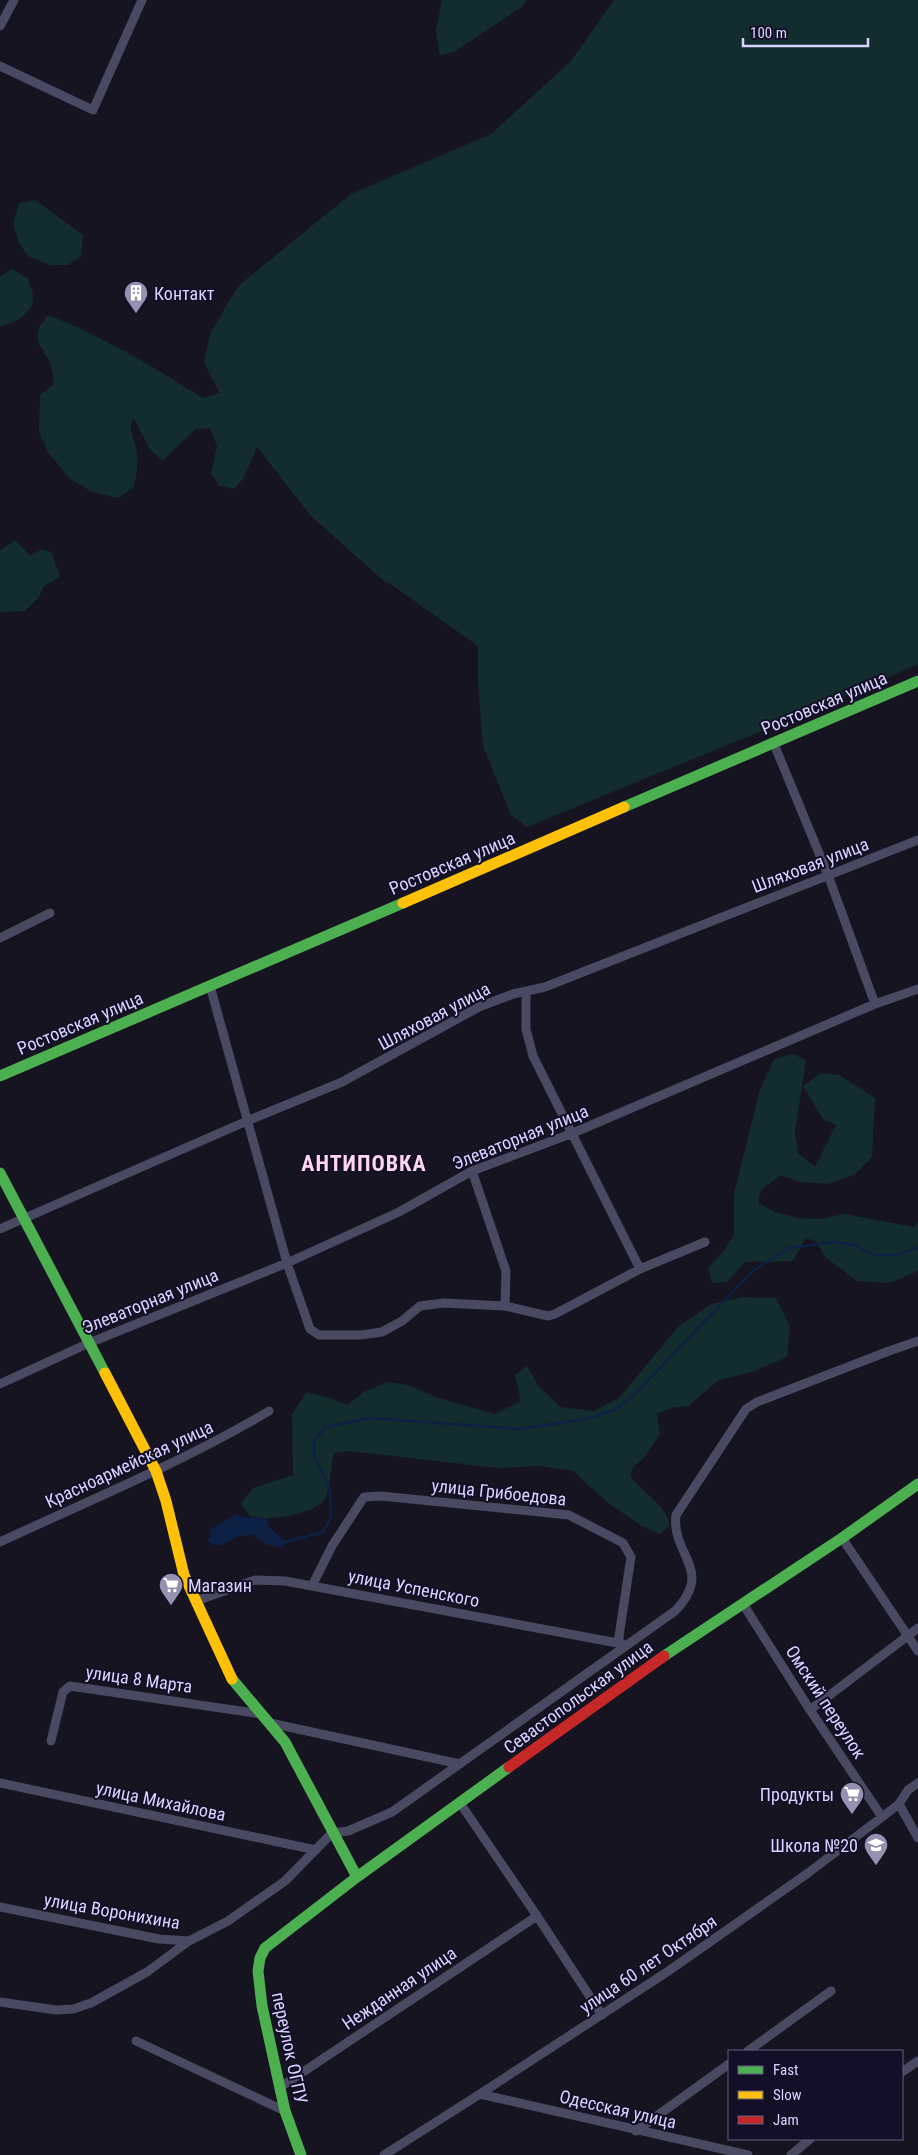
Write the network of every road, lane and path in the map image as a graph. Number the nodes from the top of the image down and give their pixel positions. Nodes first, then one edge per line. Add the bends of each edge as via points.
1 (14, 0) edge
2 (142, 0) edge
3 (0, 26) edge
4 (0, 66) edge
5 (918, 682) edge
6 (774, 744) junction
7 (918, 840) edge
8 (828, 875) junction
9 (50, 913) dead end
10 (0, 938) edge
11 (210, 986) junction
12 (918, 989) edge
13 (526, 992) junction
14 (874, 1004) junction
15 (0, 1076) edge
16 (246, 1121) junction
17 (574, 1133) junction
18 (472, 1171) junction
19 (0, 1173) edge
20 (24, 1218) junction
21 (0, 1229) edge
22 (705, 1242) dead end
23 (287, 1263) junction
24 (640, 1269) junction
25 (505, 1306) junction
26 (89, 1342) junction
27 (918, 1342) edge
28 (0, 1384) edge
29 (269, 1411) dead end
30 (156, 1471) junction
31 (918, 1484) edge
32 (842, 1538) junction
33 (0, 1542) edge
34 (312, 1586) junction
35 (196, 1602) junction
36 (743, 1604) junction
37 (918, 1628) edge
38 (907, 1636) junction
39 (618, 1643) junction
40 (628, 1645) junction
41 (918, 1651) edge
42 (810, 1710) junction
43 (261, 1714) junction
44 (270, 1723) junction
45 (51, 1741) dead end
46 (460, 1764) junction
47 (0, 1783) edge
48 (918, 1783) edge
49 (460, 1803) junction
50 (899, 1804) junction
51 (882, 1817) junction
52 (332, 1834) junction
53 (918, 1838) edge
54 (316, 1850) junction
55 (357, 1877) junction
56 (0, 1907) edge
57 (538, 1916) junction
58 (190, 1941) junction
59 (265, 1948) joint
60 (831, 1991) dead end
61 (0, 2002) edge
62 (602, 2015) junction
63 (136, 2041) dead end
64 (749, 2050) edge
65 (918, 2061) edge
66 (728, 2065) edge
67 (903, 2071) edge
68 (279, 2088) junction
69 (480, 2094) junction
70 (285, 2111) junction
71 (636, 2131) junction
72 (809, 2140) edge
73 (301, 2155) edge
74 (384, 2155) edge
75 (748, 2155) edge
76 (791, 2155) edge

1 - 3 street
2 - 4 street via 93,110
5 - 6 street, Ростовская улица
6 - 8 street
6 - 11 street, Ростовская улица
7 - 8 street, Шляховая улица
8 - 13 street, Шляховая улица
8 - 14 street
9 - 10 street
11 - 15 street, Ростовская улица
11 - 16 street
12 - 14 street, Элеваторная улица
13 - 16 street, Шляховая улица via 479,1008 342,1082
13 - 17 street via 526,1029 533,1056
14 - 17 street, Элеваторная улица
16 - 20 street, Шляховая улица
16 - 23 street
17 - 18 street, Элеваторная улица
17 - 24 street
18 - 23 street, Элеваторная улица via 399,1212
18 - 25 street via 506,1271
19 - 20 street
20 - 21 street, Шляховая улица
20 - 26 street
22 - 24 street
23 - 25 street via 310,1329 319,1335 382,1332 420,1306 444,1303
23 - 26 street, Элеваторная улица
24 - 25 street via 555,1314 541,1315
26 - 28 street, Элеваторная улица
26 - 30 street
27 - 40 street via 757,1402 746,1409 676,1515 677,1533 691,1572 691,1591 675,1611
29 - 30 street, Красноармейская улица
30 - 33 street, Красноармейская улица
30 - 35 street via 184,1575
31 - 32 street, Севастопольская улица
32 - 36 street, Севастопольская улица
32 - 38 street
34 - 35 street, улица Успенского via 285,1580 255,1580
34 - 39 street, улица Успенского
34 - 39 street, улица Грибоедова via 332,1546 364,1497 569,1515 623,1543 631,1557
35 - 43 street via 231,1678
36 - 42 street, Омский переулок
36 - 49 street, Севастопольская улица via 659,1659
37 - 38 street
38 - 41 street
38 - 42 street
39 - 40 street, улица Успенского
40 - 46 street
42 - 51 street, Омский переулок
43 - 44 street
43 - 45 street, улица 8 Марта via 70,1686 63,1692
44 - 46 street
44 - 52 street via 285,1742
46 - 52 street via 392,1812 348,1831
47 - 54 street, улица Михайлова
48 - 50 street, улица 60 лет Октября via 908,1790
49 - 55 street, Севастопольская улица
49 - 57 street
50 - 51 street, улица 60 лет Октября
50 - 53 street
51 - 62 street, улица 60 лет Октября via 785,1889
52 - 54 street, улица Воронихина
52 - 55 street
54 - 58 street, улица Воронихина via 285,1881 228,1921
55 - 59 street, Севастопольская улица
56 - 58 street, улица Воронихина
57 - 62 street
57 - 68 street, Нежданная улица
58 - 61 street via 147,1972 74,2009 56,2010
59 - 68 street, переулок ОГПУ via 259,1964 259,1989
60 - 64 street
62 - 69 street, улица 60 лет Октября
63 - 70 street
65 - 67 street
66 - 71 street
68 - 70 street, переулок ОГПУ
69 - 71 street, Одесская улица
69 - 74 street, улица 60 лет Октября
70 - 73 street, переулок ОГПУ
71 - 75 street, Одесская улица
72 - 76 street

